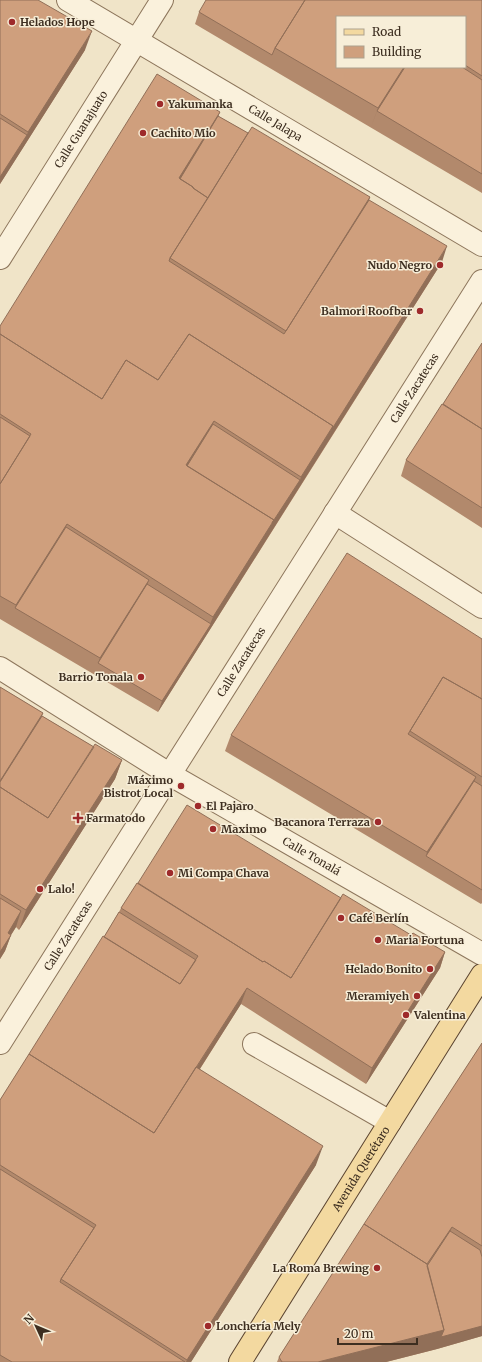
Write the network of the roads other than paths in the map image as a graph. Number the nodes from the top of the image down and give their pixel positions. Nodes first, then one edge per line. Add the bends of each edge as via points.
1 (68, 0) edge
2 (162, 0) edge
3 (137, 40) junction
4 (482, 244) edge
5 (0, 258) edge
6 (482, 281) edge
7 (335, 513) junction
8 (482, 607) edge
9 (0, 668) edge
10 (169, 774) junction
11 (482, 954) edge
12 (482, 975) edge
13 (0, 1043) edge
14 (254, 1044) dead end
15 (390, 1122) junction
16 (240, 1362) edge

1 - 3 street, Calle Jalapa
2 - 3 street, Calle Guanajuato
3 - 4 street, Calle Jalapa
3 - 5 street, Calle Guanajuato
6 - 7 street, Calle Zacatecas
7 - 8 street
7 - 10 street, Calle Zacatecas
9 - 10 street, Calle Tonalá
10 - 11 street, Calle Tonalá
10 - 13 street, Calle Zacatecas
12 - 15 main road, Avenida Querétaro
14 - 15 street
15 - 16 main road, Avenida Querétaro

